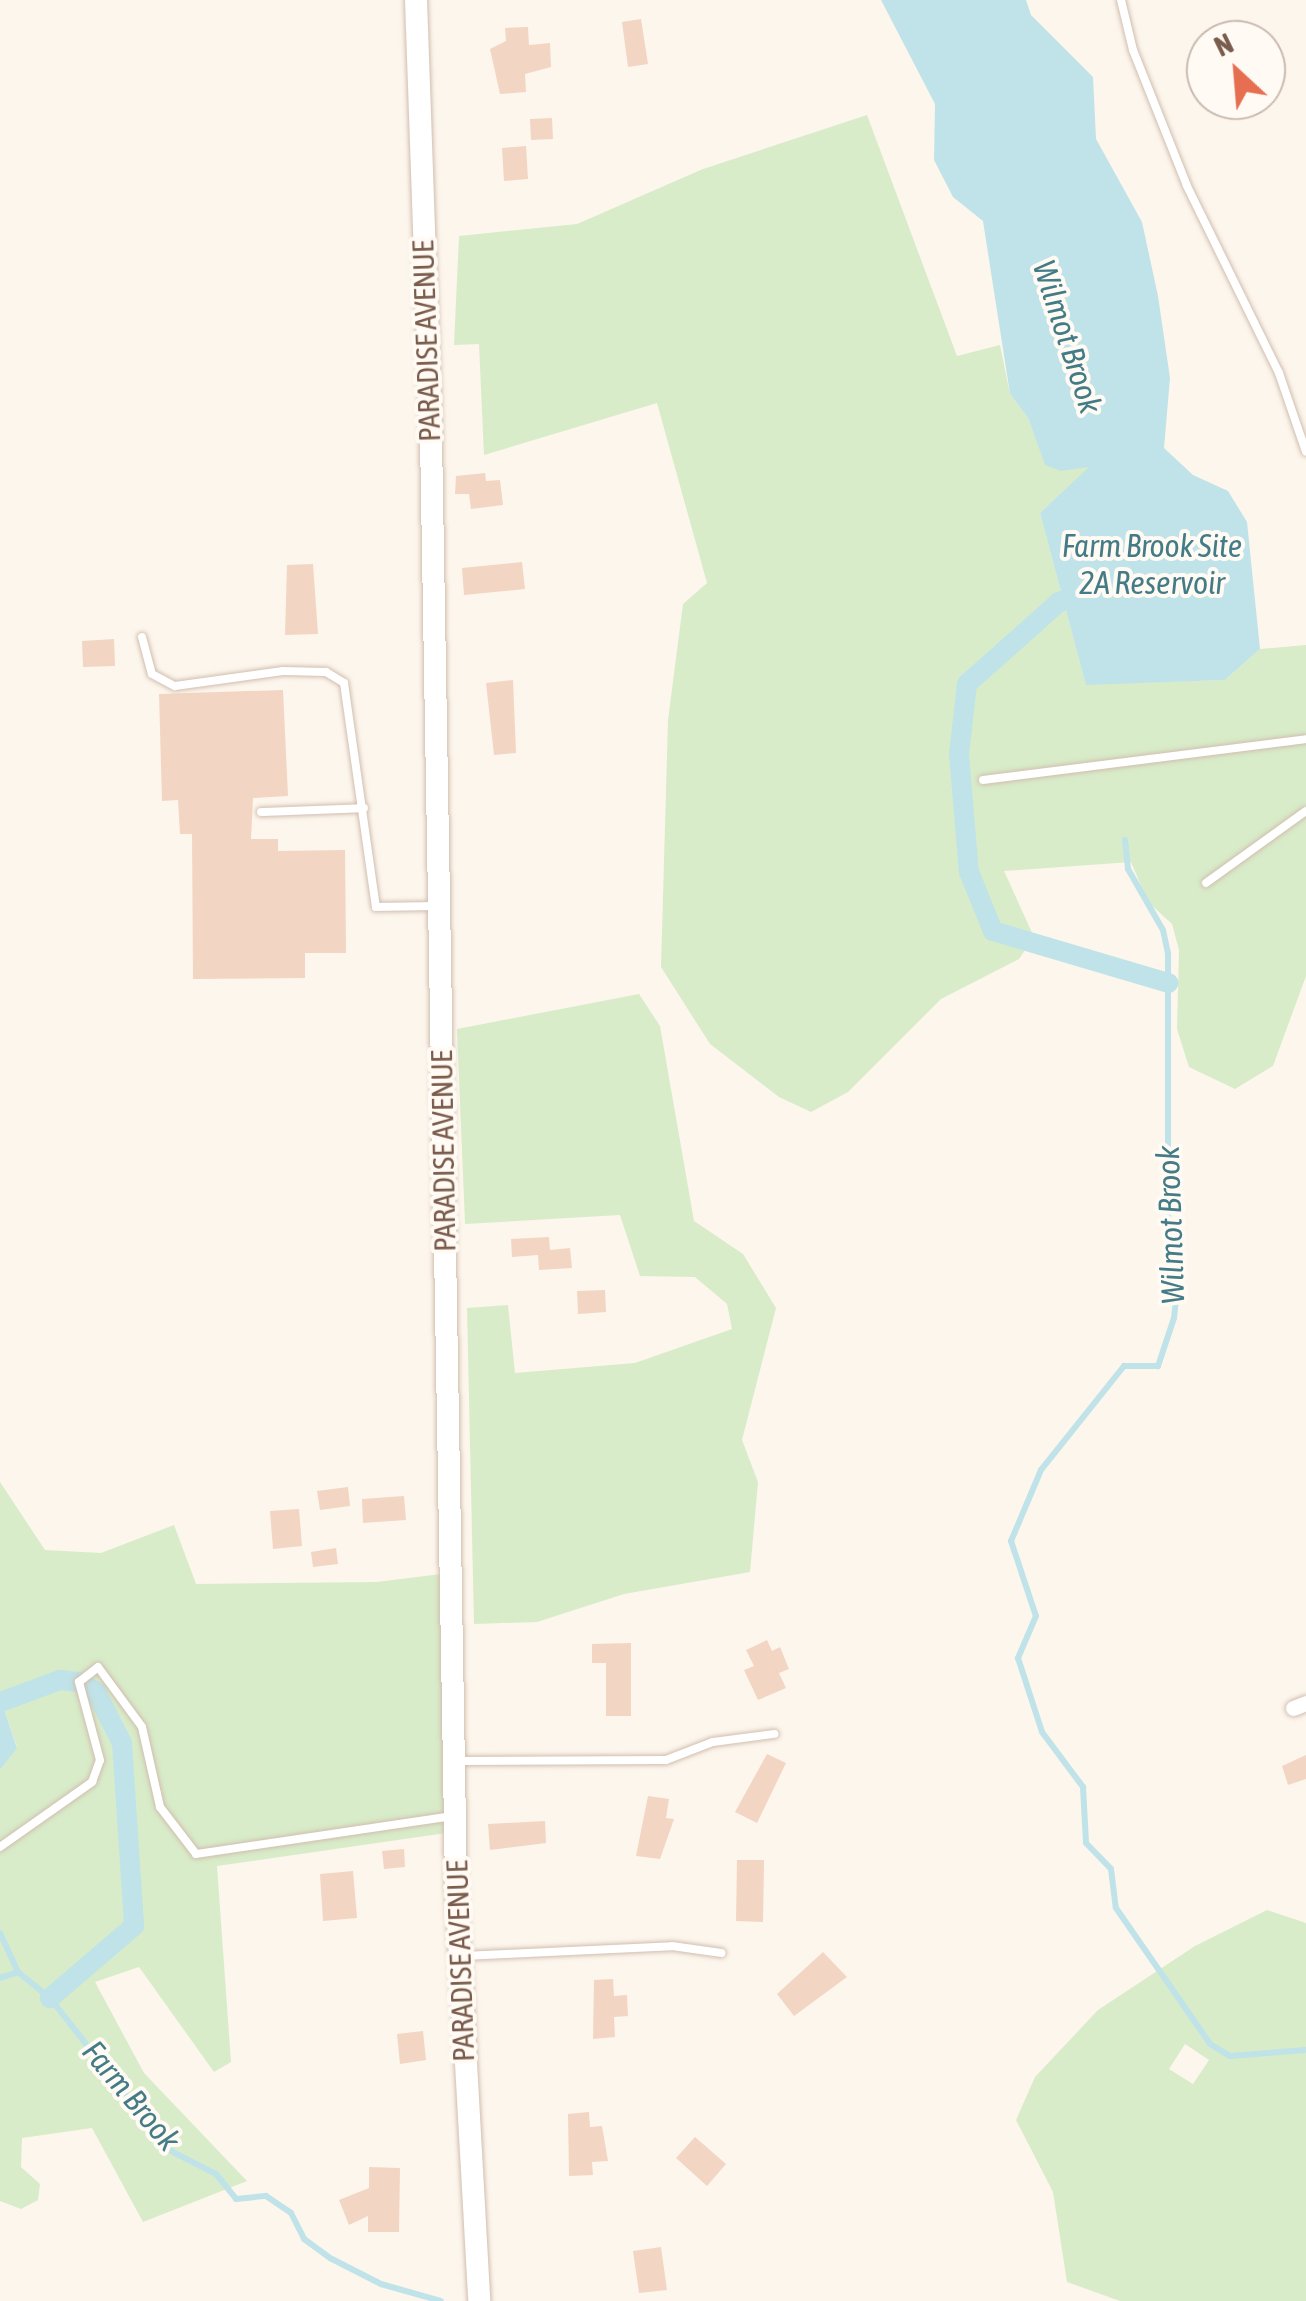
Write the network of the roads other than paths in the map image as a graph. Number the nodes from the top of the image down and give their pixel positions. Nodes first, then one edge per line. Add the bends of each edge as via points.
1 (416, 0) edge
2 (1121, 0) edge
3 (1306, 452) edge
4 (142, 638) dead end
5 (1306, 739) edge
6 (983, 780) dead end
7 (364, 808) junction
8 (1306, 810) edge
9 (261, 812) dead end
10 (1206, 883) dead end
11 (439, 906) junction
12 (774, 1734) dead end
13 (454, 1762) junction
14 (455, 1816) junction
15 (0, 1848) edge
16 (722, 1954) dead end
17 (458, 1956) junction
18 (480, 2301) edge

1 - 11 street, PARADISE AVENUE
2 - 3 lane via 1187,186 1279,373
4 - 7 lane via 152,674 175,686 283,671 326,672 344,683
5 - 6 lane
7 - 9 lane
7 - 11 lane via 376,907
8 - 10 lane
11 - 13 street, PARADISE AVENUE
12 - 13 lane via 713,1742 666,1760
13 - 14 street, PARADISE AVENUE
14 - 15 lane via 196,1854 160,1807 142,1727 98,1667 79,1682 100,1760 92,1782
14 - 17 street, PARADISE AVENUE
16 - 17 lane via 672,1946
17 - 18 street, PARADISE AVENUE

